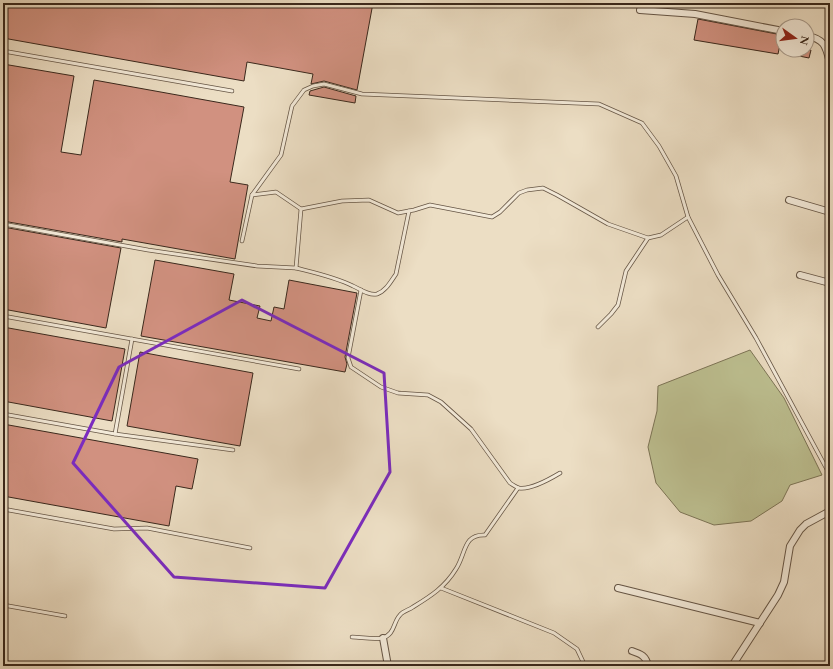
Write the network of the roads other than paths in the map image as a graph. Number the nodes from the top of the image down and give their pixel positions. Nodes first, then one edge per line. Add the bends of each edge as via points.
1 (640, 10) dead end
2 (775, 29) edge
3 (815, 38) edge
4 (3, 51) edge
5 (830, 64) edge
6 (830, 79) edge
7 (232, 91) dead end
8 (252, 195) junction
9 (789, 200) dead end
10 (301, 209) junction
11 (409, 211) junction
12 (830, 212) edge
13 (688, 217) junction
14 (3, 224) edge
15 (648, 238) junction
16 (242, 241) dead end
17 (296, 268) junction
18 (800, 275) dead end
19 (830, 283) edge
20 (361, 290) junction
21 (3, 316) edge
22 (598, 327) dead end
23 (132, 339) junction
24 (299, 369) dead end
25 (3, 414) edge
26 (115, 434) junction
27 (233, 450) dead end
28 (560, 473) dead end
29 (830, 475) edge
30 (518, 488) junction
31 (3, 509) edge
32 (830, 511) edge
33 (250, 548) dead end
34 (441, 588) junction
35 (618, 588) dead end
36 (3, 605) edge
37 (65, 616) dead end
38 (760, 622) junction
39 (352, 637) dead end
40 (383, 638) junction
41 (632, 651) dead end
42 (388, 666) edge
43 (585, 666) edge
44 (648, 666) edge
45 (732, 666) edge

1 - 2 street via 695,14
3 - 5 street via 826,47
4 - 7 lane
5 - 6 street
8 - 10 lane via 276,192
8 - 13 lane via 281,155 292,106 304,90 324,84 362,94 599,104 642,123 676,176
8 - 16 lane
9 - 12 street
10 - 11 lane via 342,200 369,200 398,213
10 - 17 lane
11 - 15 lane via 430,204 492,216 520,193 543,188 608,224
11 - 20 lane via 396,274 383,290 376,294
13 - 15 lane via 661,235
13 - 29 lane
14 - 17 lane via 148,250 257,266
15 - 22 lane via 626,271 618,305
17 - 20 lane via 326,275
18 - 19 street
20 - 30 lane via 348,358 351,367 380,387 398,393 428,395 442,402 471,429 510,483
21 - 23 lane
23 - 24 lane
23 - 26 lane
25 - 26 lane
26 - 27 lane
28 - 30 lane via 550,480 528,488
30 - 34 lane via 485,535 477,534 468,541 458,567
31 - 33 lane via 114,528 147,528
32 - 38 street via 800,530 790,546 784,582
34 - 40 lane via 398,616 390,634
34 - 43 lane via 554,633 577,649
35 - 38 street
36 - 37 lane
38 - 45 street
39 - 40 lane
40 - 42 street
41 - 44 street via 646,658

